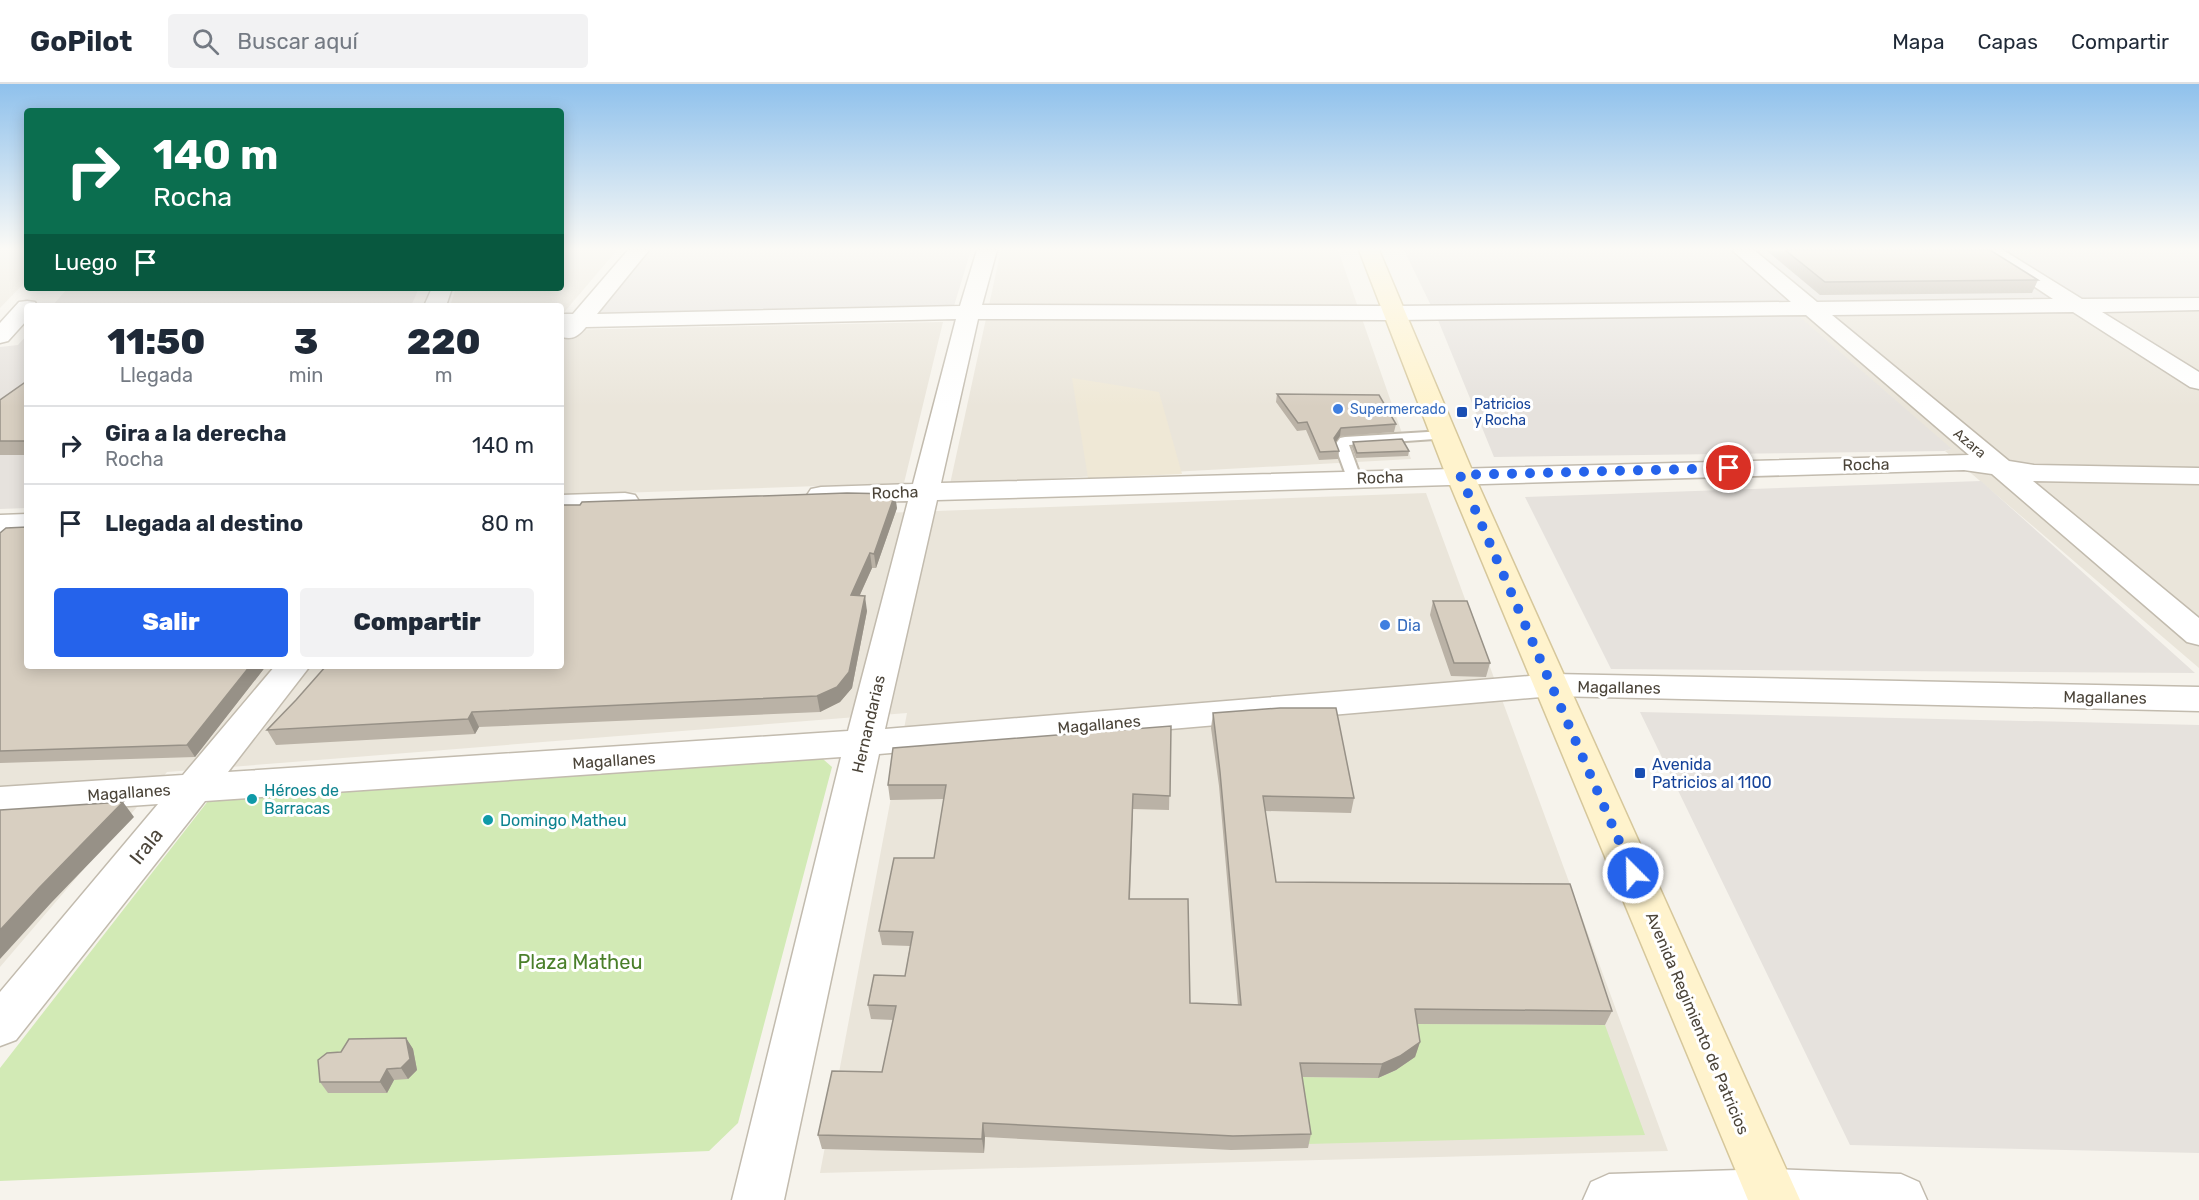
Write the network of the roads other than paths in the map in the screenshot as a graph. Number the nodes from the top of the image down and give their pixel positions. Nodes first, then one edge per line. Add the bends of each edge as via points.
1 (588, 302) edge
2 (972, 302) edge
3 (1390, 302) edge
4 (1804, 302) edge
5 (2072, 302) edge
6 (2199, 304) edge
7 (2080, 307) junction
8 (1811, 308) junction
9 (24, 310) edge
10 (969, 312) junction
11 (1395, 313) junction
12 (570, 321) edge
13 (24, 335) edge
14 (564, 335) edge
15 (0, 336) edge
16 (2199, 382) edge
17 (1444, 435) junction
18 (1998, 467) junction
19 (1460, 475) junction
20 (2199, 476) edge
21 (1354, 478) junction
22 (925, 491) junction
23 (796, 496) edge
24 (655, 500) edge
25 (564, 503) edge
26 (24, 523) edge
27 (0, 524) edge
28 (2199, 635) edge
29 (291, 669) edge
30 (1553, 685) junction
31 (2199, 699) edge
32 (863, 743) junction
33 (192, 788) junction
34 (0, 801) edge
35 (0, 1026) edge
36 (1773, 1197) edge
37 (758, 1200) edge
38 (1609, 1200) edge
39 (1901, 1200) edge

1 - 12 street
2 - 10 street, Hernandarias
3 - 11 main road, Avenida Regimiento de Patricios
4 - 8 street, Azara
5 - 7 street
6 - 7 street
7 - 8 street
7 - 16 street
8 - 11 street
8 - 18 street, Azara
9 - 15 street
10 - 11 street
10 - 12 street
10 - 22 street, Hernandarias
11 - 17 main road, Avenida Regimiento de Patricios
12 - 14 street
13 - 15 street
17 - 19 main road, Avenida Regimiento de Patricios
17 - 21 lane via 1345,441 1342,446
18 - 19 street, Rocha via 1964,462
18 - 20 street, Rocha via 2034,473
18 - 28 street, Azara
19 - 21 street, Rocha
19 - 30 main road, Avenida Regimiento de Patricios
21 - 22 street, Rocha
22 - 23 street, Rocha
22 - 32 street, Hernandarias
24 - 25 street
26 - 27 street
29 - 33 street, Irala
30 - 31 street, Magallanes
30 - 32 street, Magallanes
30 - 36 main road, Avenida Regimiento de Patricios
32 - 33 street, Magallanes
32 - 37 street, Hernandarias
33 - 34 street, Magallanes
33 - 35 street, Irala
36 - 38 street
36 - 39 street

